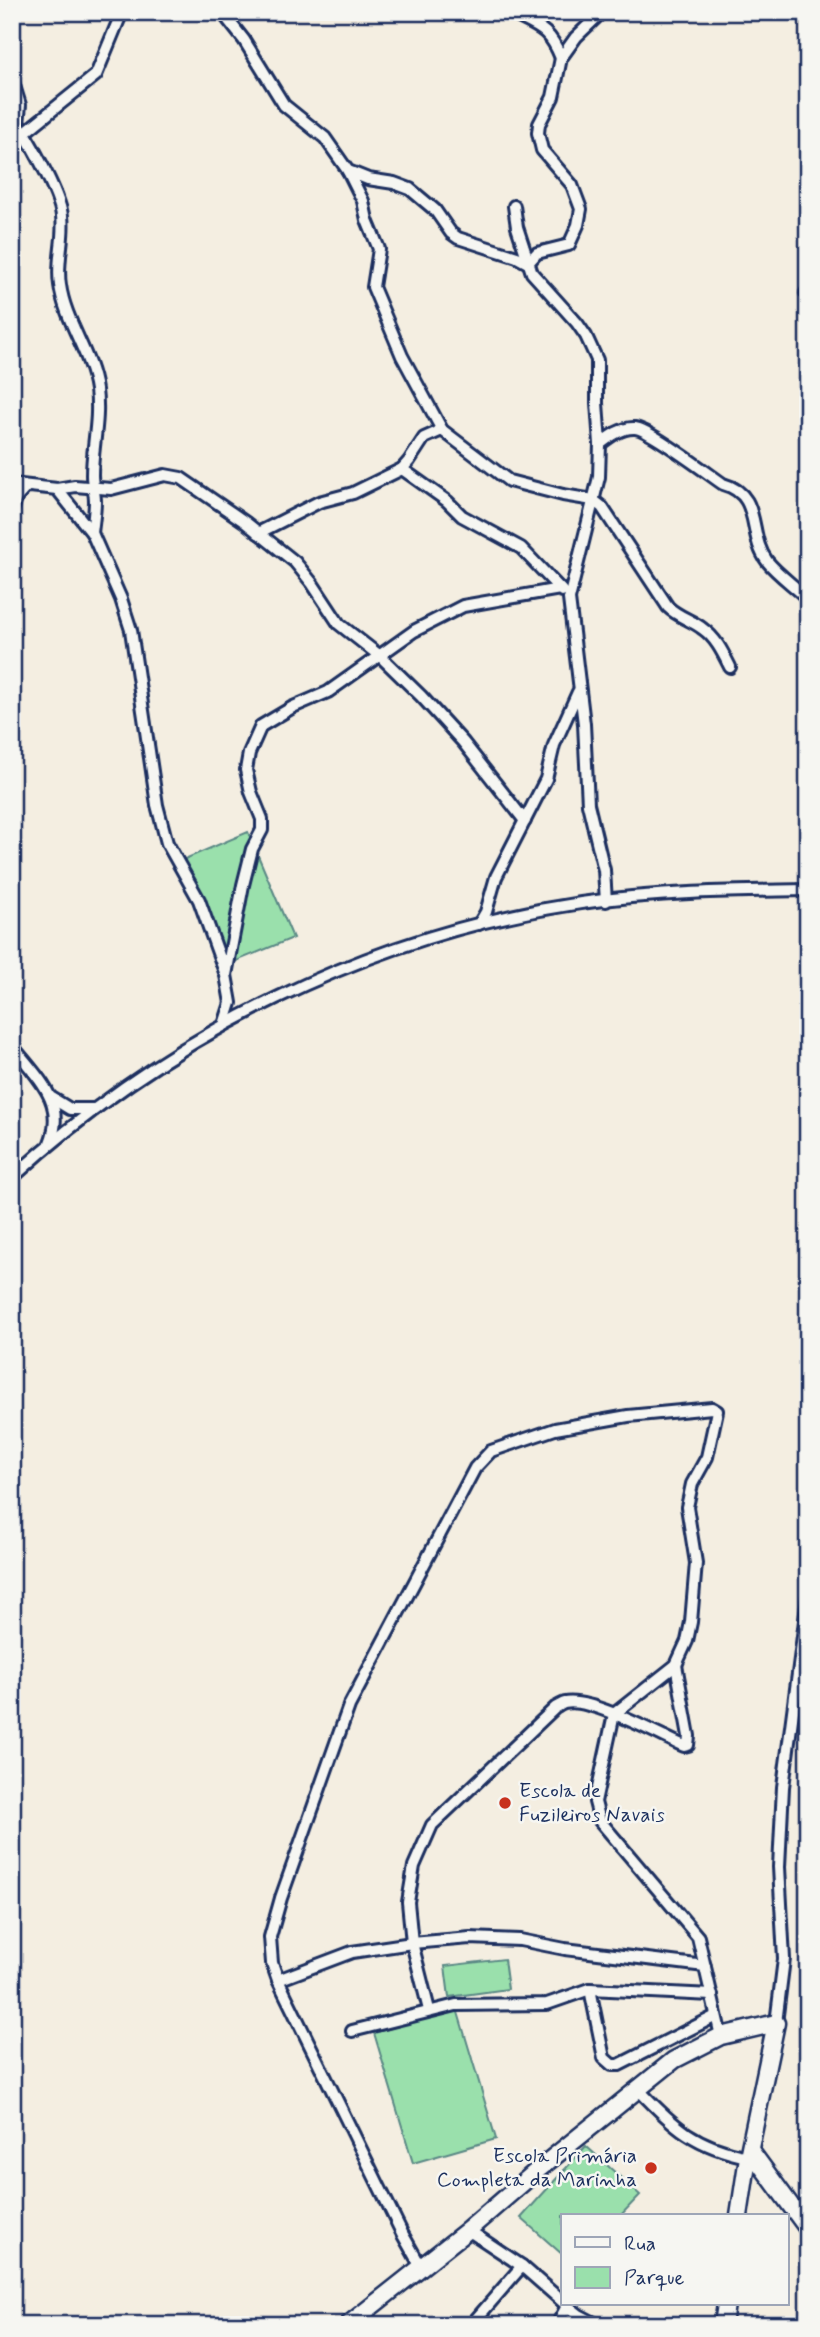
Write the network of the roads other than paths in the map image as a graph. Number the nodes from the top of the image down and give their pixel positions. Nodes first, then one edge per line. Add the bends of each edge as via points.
1 (122, 12) edge
2 (222, 12) edge
3 (509, 12) edge
4 (602, 12) edge
5 (561, 58) junction
6 (12, 79) edge
7 (18, 125) edge
8 (12, 145) edge
9 (348, 171) junction
10 (514, 206) dead end
11 (528, 263) junction
12 (442, 429) junction
13 (600, 444) junction
14 (402, 469) junction
15 (12, 484) edge
16 (27, 486) junction
17 (93, 487) junction
18 (57, 489) junction
19 (593, 500) junction
20 (12, 511) edge
21 (92, 533) junction
22 (258, 533) junction
23 (560, 589) junction
24 (569, 599) junction
25 (808, 599) edge
26 (380, 656) junction
27 (730, 667) dead end
28 (579, 689) junction
29 (525, 821) junction
30 (808, 890) edge
31 (606, 901) junction
32 (480, 924) junction
33 (226, 975) junction
34 (230, 995) junction
35 (253, 1010) junction
36 (224, 1025) junction
37 (12, 1045) edge
38 (52, 1098) junction
39 (95, 1110) junction
40 (50, 1143) junction
41 (12, 1178) edge
42 (808, 1598) edge
43 (676, 1665) junction
44 (614, 1714) junction
45 (412, 1943) junction
46 (705, 1966) junction
47 (278, 1980) junction
48 (590, 1989) junction
49 (712, 1994) junction
50 (429, 2010) junction
51 (716, 2016) junction
52 (776, 2023) junction
53 (352, 2031) dead end
54 (720, 2036) junction
55 (639, 2090) junction
56 (749, 2154) junction
57 (739, 2214) edge
58 (808, 2229) edge
59 (468, 2230) junction
60 (522, 2266) junction
61 (421, 2267) junction
62 (561, 2300) edge
63 (565, 2306) edge
64 (569, 2306) edge
65 (726, 2306) edge
66 (348, 2325) edge
67 (471, 2325) edge
68 (557, 2325) edge
69 (598, 2325) edge
70 (723, 2325) edge

1 - 7 street via 96,75
2 - 9 street via 284,105 325,138
3 - 5 street via 549,34
4 - 5 street
5 - 11 street via 552,97 539,124 539,142 572,186 581,209 569,245 537,253
6 - 7 street via 20,105
7 - 8 street
7 - 17 street via 60,205 60,286 96,390
9 - 11 street via 410,189 458,238
9 - 12 street via 379,249 373,286 402,356
10 - 11 street
11 - 13 street via 531,273 577,323 597,360
12 - 14 street via 424,438
12 - 19 street via 509,481
13 - 19 street
13 - 25 street via 634,428 736,488 750,507 766,560
14 - 22 street via 353,493 319,502
14 - 23 street via 462,516 521,548
15 - 16 street
16 - 18 street
16 - 20 street
17 - 18 street
17 - 21 street
17 - 22 street via 111,489 166,475 181,478
18 - 21 street
19 - 24 street
19 - 27 street via 612,520 668,607 705,630
21 - 33 street via 131,630 148,754 167,843 199,900
22 - 26 street via 295,562 339,624
23 - 24 street
23 - 26 street via 463,606 414,631
24 - 28 street
26 - 29 street via 463,742
26 - 33 street via 258,731 246,770 262,830 243,884
28 - 29 street via 554,745 546,779
28 - 31 street via 588,804 604,870
29 - 32 street via 496,877
30 - 31 street via 693,891
31 - 32 street
32 - 35 street via 318,978
33 - 34 street
34 - 35 street via 240,1006
34 - 36 street
35 - 36 street
36 - 39 street
37 - 38 street
38 - 39 street via 70,1109
38 - 40 street via 55,1130
39 - 40 street
40 - 41 street
42 - 52 street via 783,1787 779,1867 784,1959
43 - 44 street
43 - 44 street via 688,1745
43 - 47 street via 691,1622 696,1563 687,1507 692,1484 707,1457 717,1411 640,1415 567,1427 491,1451 475,1468 349,1706 270,1937
44 - 45 street via 576,1702 555,1708 432,1825 414,1866 408,1902
44 - 46 street via 596,1792 596,1813 698,1937
45 - 46 street via 520,1940
45 - 47 street via 352,1952
45 - 50 street
46 - 49 street
47 - 61 street
48 - 49 street
48 - 50 street via 547,2004 456,2005
48 - 51 street via 604,2058 612,2065
49 - 51 street
50 - 53 street
51 - 54 street
52 - 54 street
52 - 56 street
54 - 55 street via 674,2060
55 - 56 street via 684,2134 734,2154
55 - 59 street
56 - 57 street
56 - 58 street
59 - 60 street
59 - 61 street
60 - 62 street
60 - 67 street
61 - 66 street
63 - 68 street
64 - 69 street
65 - 70 street

